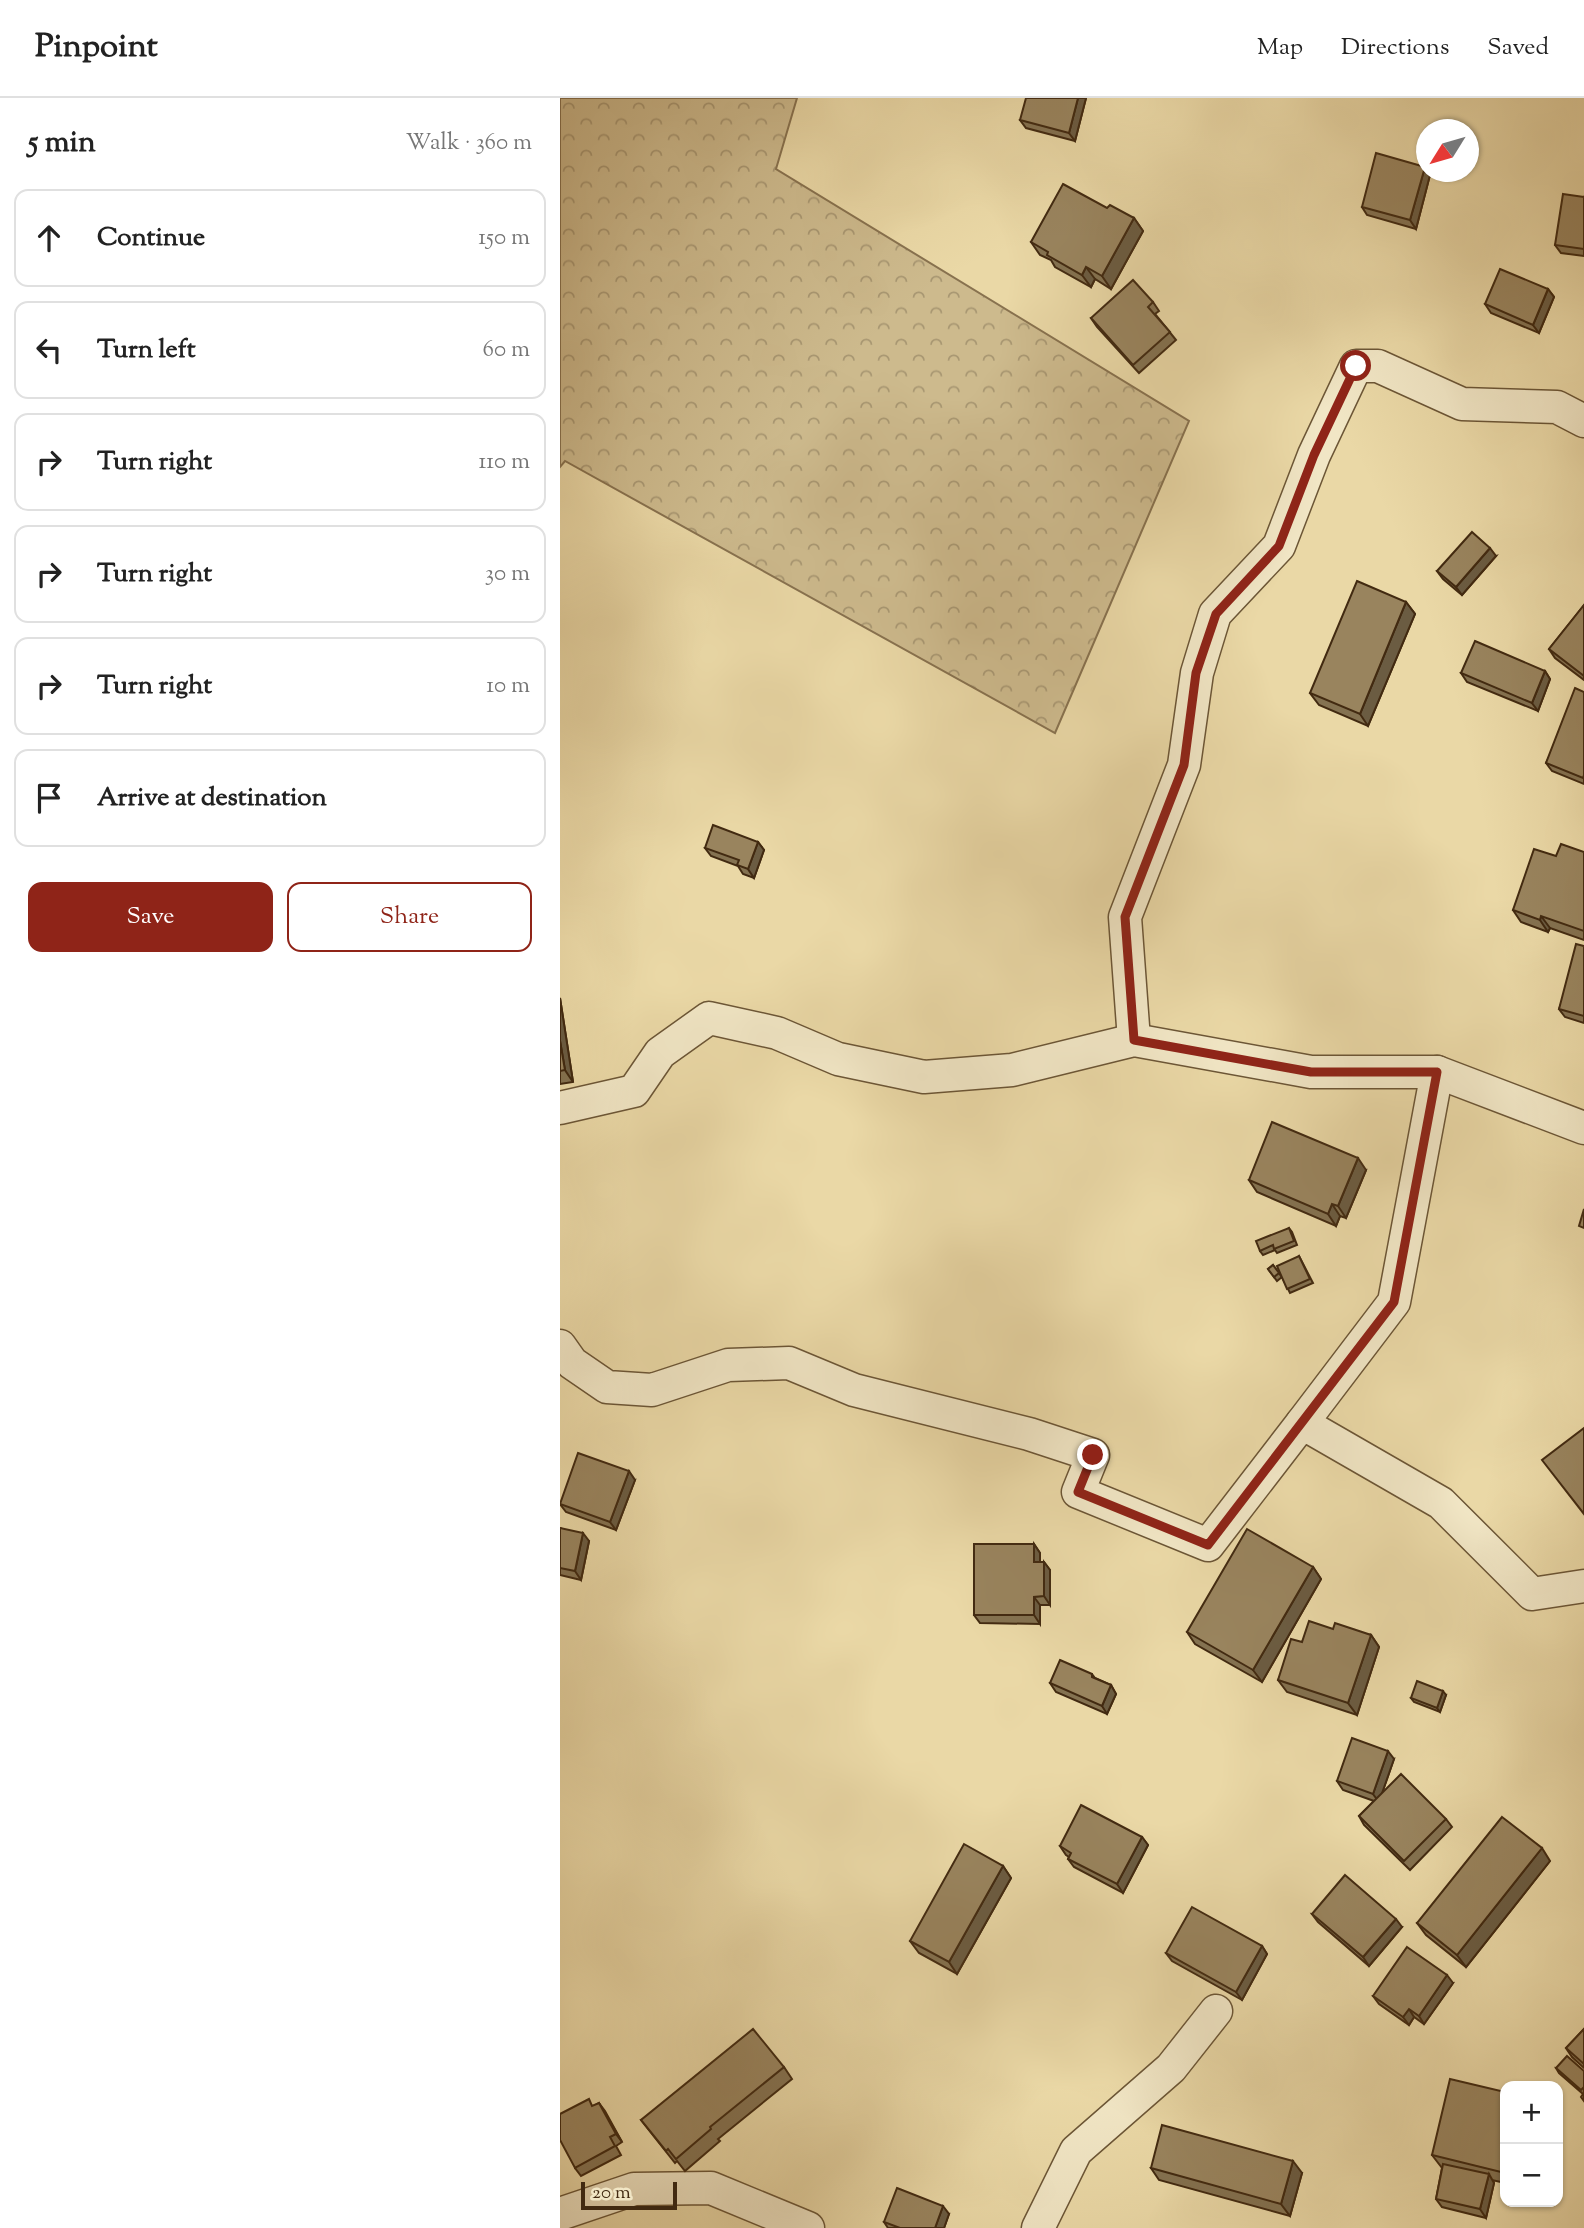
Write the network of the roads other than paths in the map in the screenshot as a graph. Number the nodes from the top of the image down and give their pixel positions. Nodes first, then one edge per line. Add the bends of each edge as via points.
1 (1584, 421) edge
2 (1134, 1040) junction
3 (1437, 1072) junction
4 (560, 1108) edge
5 (1584, 1128) edge
6 (560, 1346) edge
7 (1302, 1423) junction
8 (1584, 1586) edge
9 (1216, 2011) dead end
10 (560, 2214) edge
11 (808, 2228) edge
12 (1038, 2228) edge

1 - 2 street via 1557,407 1462,404 1378,366 1356,366 1314,455 1279,546 1216,614 1196,673 1184,765 1125,917
2 - 3 street via 1311,1072
2 - 4 street via 1012,1070 924,1077 838,1059 776,1033 709,1018 660,1053 634,1091
3 - 5 street
3 - 7 street via 1394,1302
6 - 7 street via 572,1363 607,1387 652,1390 728,1365 789,1363 854,1390 1029,1434 1093,1455 1078,1492 1208,1545
7 - 8 street via 1441,1503 1532,1594
9 - 12 street via 1171,2068 1076,2151
10 - 11 street via 634,2189 711,2188

